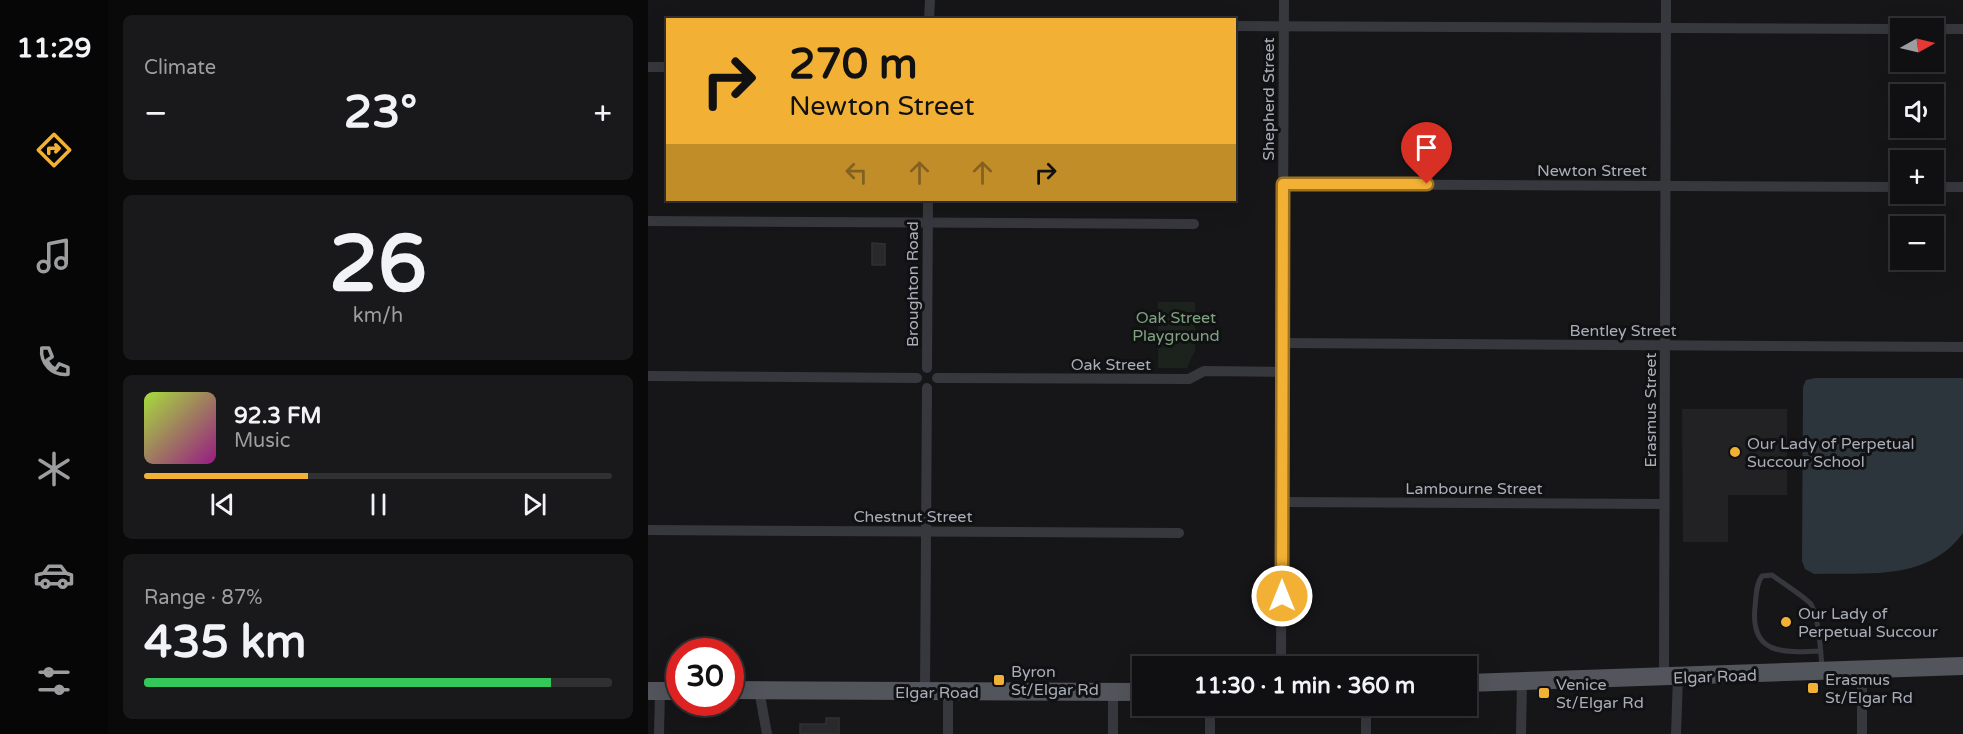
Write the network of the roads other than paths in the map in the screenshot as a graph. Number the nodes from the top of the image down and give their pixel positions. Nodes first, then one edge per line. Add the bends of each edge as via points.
1 (930, 0) edge
2 (1284, 0) edge
3 (1666, 0) edge
4 (929, 18) edge
5 (1236, 26) edge
6 (1283, 27) junction
7 (1666, 28) junction
8 (1890, 29) edge
9 (1944, 29) edge
10 (1963, 29) edge
11 (648, 67) edge
12 (666, 67) edge
13 (1283, 184) junction
14 (1667, 186) junction
15 (1890, 187) edge
16 (1944, 187) edge
17 (1963, 187) edge
18 (928, 201) edge
19 (648, 221) edge
20 (928, 222) junction
21 (1194, 224) dead end
22 (1282, 343) junction
23 (1665, 346) junction
24 (1963, 348) edge
25 (927, 368) junction
26 (1282, 372) junction
27 (648, 376) edge
28 (917, 378) junction
29 (937, 378) junction
30 (927, 388) junction
31 (1282, 502) junction
32 (1665, 504) junction
33 (648, 530) edge
34 (926, 531) junction
35 (1179, 533) dead end
36 (1820, 651) junction
37 (1281, 656) edge
38 (1963, 666) edge
39 (1862, 672) junction
40 (1823, 673) junction
41 (1671, 677) junction
42 (1522, 682) junction
43 (1477, 683) edge
44 (744, 690) edge
45 (759, 690) junction
46 (654, 691) edge
47 (925, 692) junction
48 (948, 692) junction
49 (1113, 692) junction
50 (1132, 692) edge
51 (1210, 716) edge
52 (1366, 716) edge
53 (660, 734) edge
54 (767, 734) edge
55 (948, 734) edge
56 (1113, 734) edge
57 (1210, 734) edge
58 (1366, 734) edge
59 (1521, 734) edge
60 (1676, 734) edge
61 (1862, 734) edge

1 - 4 street
2 - 6 street, Shepherd Street
3 - 7 street, Erasmus Street
5 - 6 street
6 - 7 street
6 - 13 street, Shepherd Street
7 - 8 street
7 - 14 street, Erasmus Street
9 - 10 street
11 - 12 street
13 - 14 street, Newton Street
13 - 22 street, Shepherd Street
14 - 15 street, Newton Street
14 - 23 street, Erasmus Street
16 - 17 street
18 - 20 street, Broughton Road
19 - 20 street
20 - 21 street
20 - 25 street, Broughton Road
22 - 23 street, Bentley Street
22 - 26 street, Shepherd Street
23 - 24 street, Bentley Street
23 - 32 street, Erasmus Street
25 - 28 street
25 - 29 street
26 - 29 street, Oak Street via 1204,371 1189,379
26 - 31 street, Shepherd Street
27 - 28 street
28 - 30 street
29 - 30 street
30 - 34 street
31 - 32 street, Lambourne Street
31 - 37 street, Shepherd Street
32 - 41 street, Erasmus Street
33 - 34 street, Chestnut Street
34 - 35 street, Chestnut Street
34 - 47 street
36 - 36 lane via 1811,605 1772,575 1762,576 1754,614 1759,641 1797,652
36 - 40 lane
38 - 39 main road, Elgar Road
39 - 40 main road, Elgar Road
39 - 61 street
40 - 41 main road, Elgar Road
41 - 42 main road, Elgar Road
41 - 60 street, Erasmus Street
42 - 43 main road, Elgar Road
42 - 59 street
44 - 45 main road, Elgar Road
45 - 47 main road, Elgar Road
45 - 54 street
46 - 53 street
47 - 48 main road, Elgar Road
48 - 49 main road, Elgar Road
48 - 55 street
49 - 50 main road, Elgar Road
49 - 56 street
51 - 57 street
52 - 58 street

